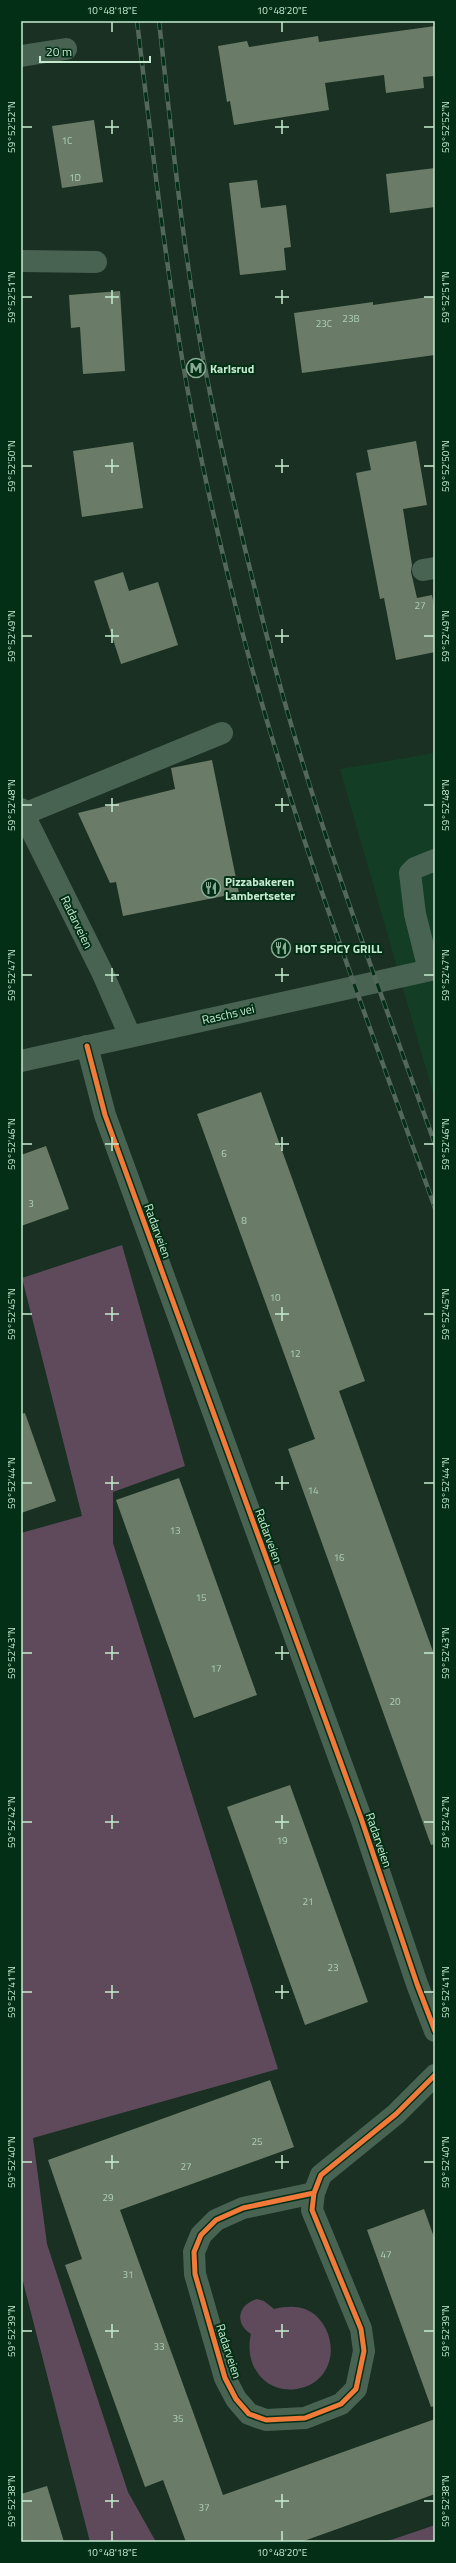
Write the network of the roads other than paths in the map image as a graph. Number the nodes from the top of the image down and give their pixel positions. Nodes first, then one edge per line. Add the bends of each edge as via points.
1 (66, 49) dead end
2 (21, 56) edge
3 (21, 260) edge
4 (96, 262) dead end
5 (222, 733) dead end
6 (22, 811) edge
7 (435, 860) edge
8 (432, 969) edge
9 (130, 1036) junction
10 (87, 1046) junction
11 (21, 1061) edge
12 (435, 2031) edge
13 (435, 2075) edge
14 (314, 2193) junction

1 - 2 street
3 - 4 street
5 - 6 street
6 - 9 street, Radarveien via 103,974
7 - 8 street via 415,868 410,873 415,914
8 - 9 street, Raschs vei
9 - 10 street, Raschs vei
10 - 11 street, Raschs vei
10 - 12 street, Radarveien via 105,1115 361,1818
13 - 14 street, Radarveien via 396,2114 321,2175
14 - 14 street, Radarveien via 312,2210 361,2329 364,2351 356,2389 341,2404 305,2418 266,2420 249,2414 236,2399 225,2378 195,2274 194,2252 200,2235 216,2220 243,2208

